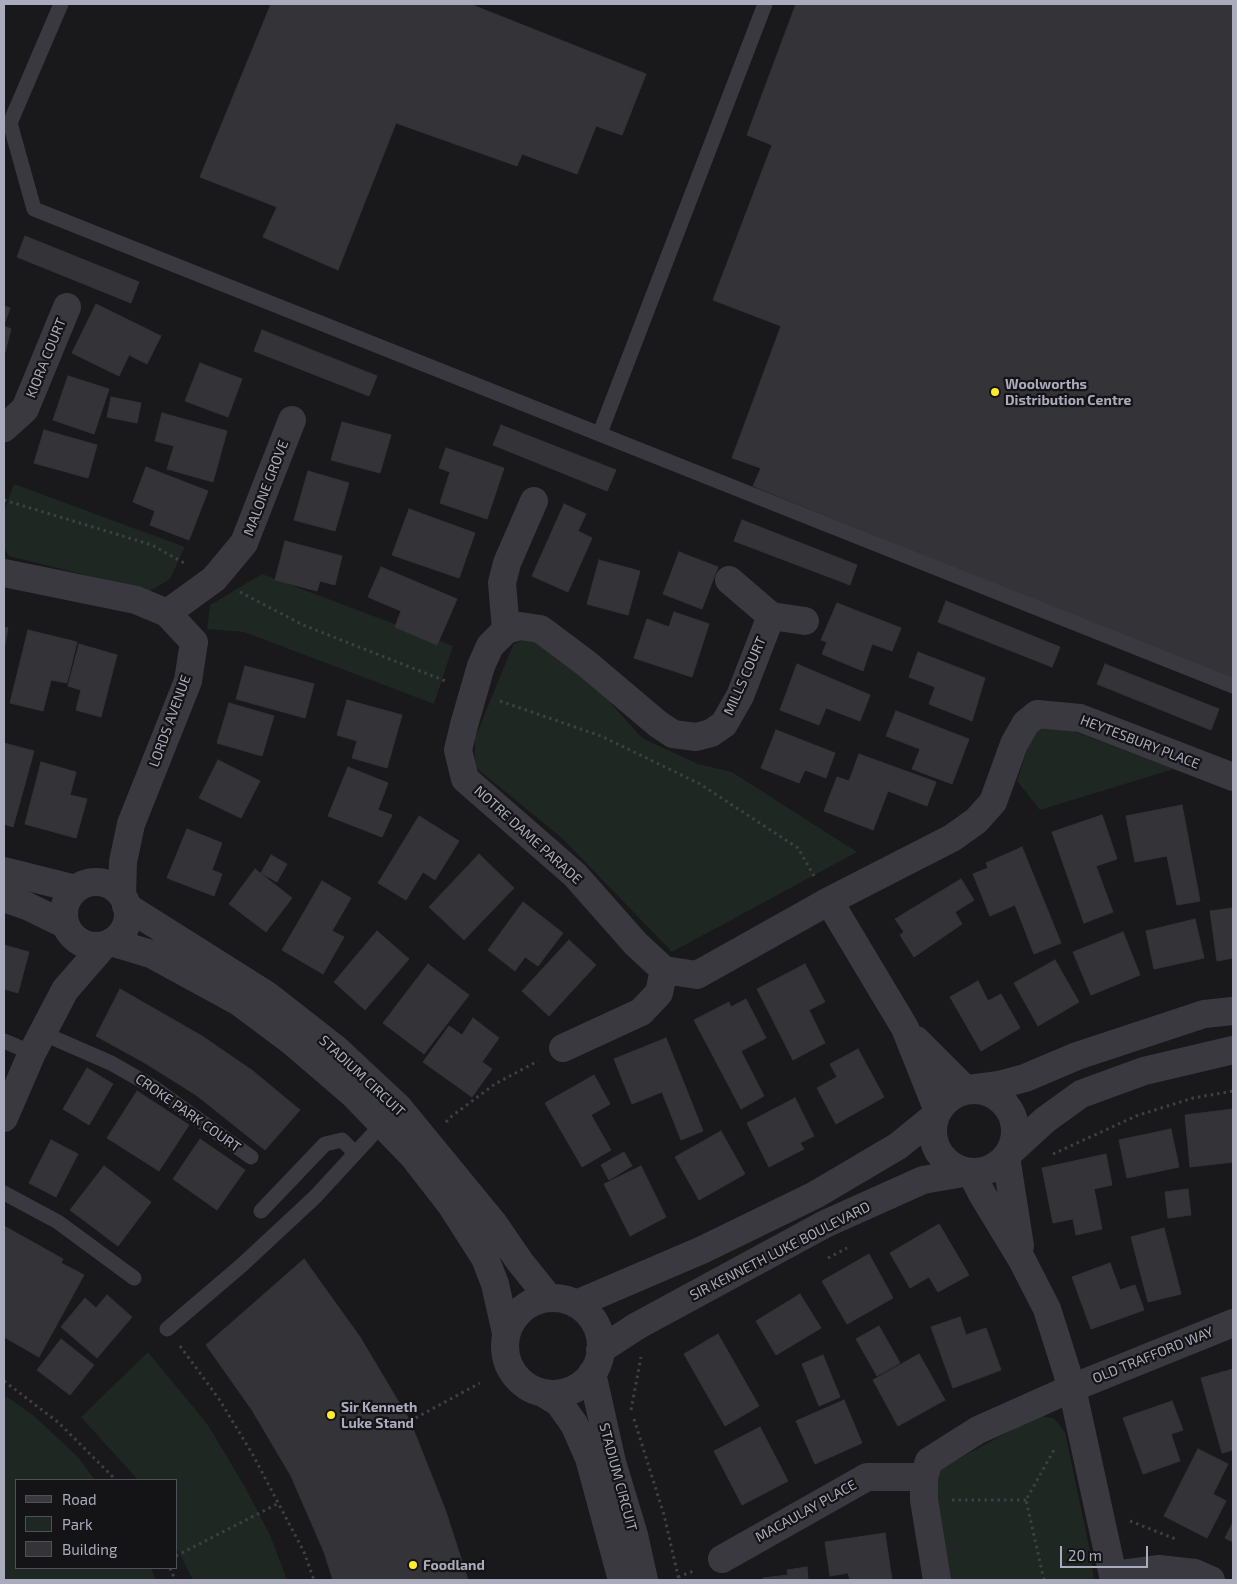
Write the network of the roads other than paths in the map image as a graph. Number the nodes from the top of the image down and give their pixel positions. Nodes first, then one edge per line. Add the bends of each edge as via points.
1 (61, 4) edge
2 (765, 4) edge
3 (7, 118) edge
4 (67, 308) dead end
5 (292, 420) dead end
6 (4, 428) edge
7 (600, 433) junction
8 (534, 501) dead end
9 (4, 573) edge
10 (729, 580) dead end
11 (167, 613) junction
12 (771, 616) junction
13 (806, 622) dead end
14 (506, 630) junction
15 (1233, 686) edge
16 (1233, 777) edge
17 (131, 824) junction
18 (4, 871) edge
19 (86, 886) junction
20 (4, 898) edge
21 (124, 901) junction
22 (828, 901) junction
23 (68, 930) junction
24 (108, 944) junction
25 (664, 970) junction
26 (66, 990) junction
27 (1233, 1011) edge
28 (905, 1028) junction
29 (4, 1041) edge
30 (37, 1043) junction
31 (563, 1048) road end
32 (1233, 1050) edge
33 (967, 1090) junction
34 (937, 1113) junction
35 (390, 1115) junction
36 (4, 1118) edge
37 (355, 1153) junction
38 (1007, 1155) junction
39 (251, 1157) dead end
40 (970, 1172) junction
41 (4, 1193) edge
42 (261, 1211) dead end
43 (1022, 1260) junction
44 (134, 1278) dead end
45 (549, 1298) junction
46 (576, 1304) junction
47 (1233, 1323) edge
48 (167, 1329) road end
49 (506, 1333) junction
50 (596, 1362) junction
51 (1072, 1388) junction
52 (543, 1393) junction
53 (924, 1489) junction
54 (722, 1559) dead end
55 (1114, 1578) edge
56 (622, 1580) edge
57 (644, 1580) edge
58 (937, 1580) edge
59 (1211, 1580) edge

1 - 3 lane
2 - 7 lane
3 - 7 lane via 34,209
4 - 6 street, KIORA COURT via 25,409
5 - 11 street, MALONE GROVE via 244,543 214,579
7 - 15 lane
8 - 14 street via 507,563 502,583
9 - 11 street, LORDS AVENUE via 136,600
10 - 12 street
11 - 17 street, LORDS AVENUE via 194,642 188,681
12 - 13 street
12 - 14 street, MILLS COURT via 740,696 724,724 712,733 696,737 673,734 658,724 587,664 540,630 520,626
14 - 25 street, NOTRE DAME PARADE via 490,646 481,666 458,750 465,779 575,875 636,944
16 - 22 street, HEYTESBURY PLACE via 1080,718 1037,714 1026,723 1014,744 993,802 976,821 952,838
17 - 19 street
17 - 21 street via 123,862
18 - 19 street
19 - 21 street via 114,888
19 - 23 street via 65,905
20 - 23 street via 27,906
21 - 24 street via 125,926
21 - 35 street, STADIUM CIRCUIT via 267,994 336,1049
22 - 25 street via 696,975
22 - 28 street
23 - 24 street via 85,945
23 - 26 street
24 - 26 street
24 - 35 street, STADIUM CIRCUIT via 151,954 239,1002 290,1040 354,1095
25 - 31 street via 658,993 641,1012
26 - 30 street
27 - 33 street via 1204,1014 1077,1056 1025,1078
28 - 33 street
28 - 34 street
29 - 30 lane, CROKE PARK COURT
30 - 36 street
30 - 39 lane, CROKE PARK COURT via 111,1064 153,1086
32 - 38 street, SIR KENNETH LUKE BOULEVARD via 1144,1071 1081,1094 1045,1120
33 - 34 street via 955,1094
33 - 38 street via 995,1094 1005,1103 1015,1128 1014,1142
34 - 40 street via 933,1127 938,1152 957,1168
34 - 46 street via 898,1146 815,1195 702,1250
35 - 37 lane
35 - 45 street, STADIUM CIRCUIT via 429,1143
35 - 49 street, STADIUM CIRCUIT via 413,1156 451,1205 485,1258 495,1284
37 - 42 lane via 342,1140 325,1144
37 - 48 lane via 309,1204
38 - 40 street, SIR KENNETH LUKE BOULEVARD via 991,1168
38 - 43 street
40 - 43 street
40 - 50 street, SIR KENNETH LUKE BOULEVARD via 923,1180 826,1224 637,1326
41 - 44 lane via 58,1222
43 - 51 street via 1047,1309
45 - 46 street
45 - 49 street via 522,1308
46 - 50 street via 587,1312 600,1336
47 - 51 street, OLD TRAFFORD WAY
49 - 52 street via 507,1361 514,1374 532,1389
50 - 52 street via 583,1384 571,1391
50 - 57 street, STADIUM CIRCUIT via 612,1462
51 - 53 street, OLD TRAFFORD WAY via 978,1430 929,1461
51 - 55 street
52 - 56 street, STADIUM CIRCUIT via 559,1403 574,1424 589,1458
53 - 54 street, MACAULAY PLACE via 867,1477
53 - 58 street
55 - 59 street via 1159,1569 1195,1573

